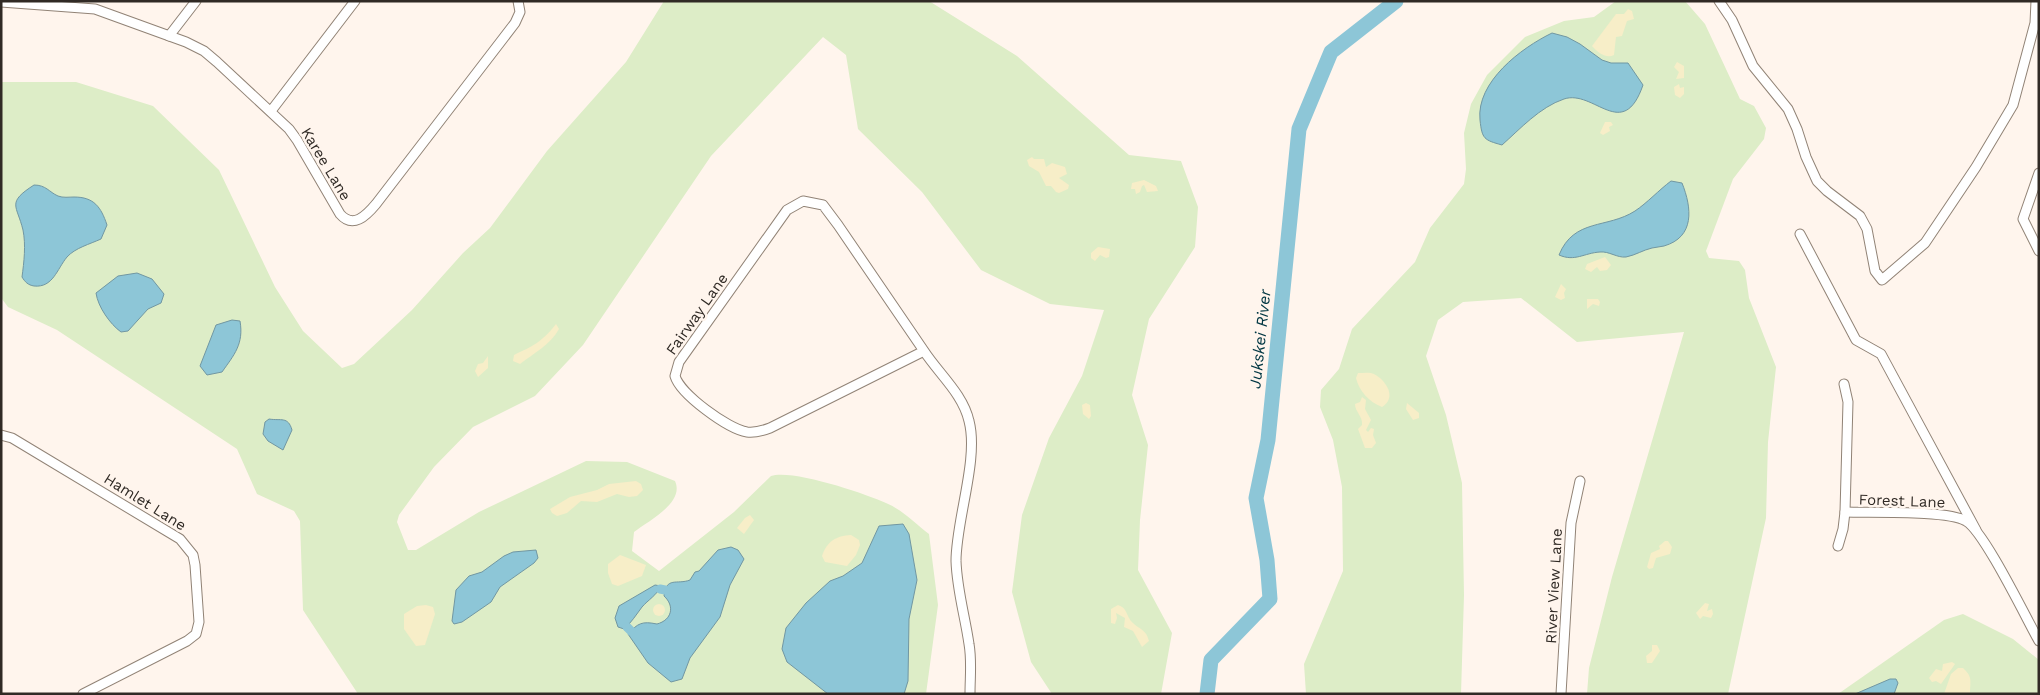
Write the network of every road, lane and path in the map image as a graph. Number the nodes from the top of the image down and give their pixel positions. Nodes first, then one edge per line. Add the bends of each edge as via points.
1 (196, 1) edge
2 (356, 1) edge
3 (518, 1) edge
4 (1719, 1) edge
5 (2036, 1) edge
6 (1, 2) edge
7 (169, 36) junction
8 (271, 111) junction
9 (2039, 173) edge
10 (1800, 234) dead end
11 (2039, 251) edge
12 (924, 351) junction
13 (1844, 384) dead end
14 (1, 435) edge
15 (1580, 480) dead end
16 (1845, 512) junction
17 (1976, 530) junction
18 (1838, 546) dead end
19 (2039, 641) edge
20 (83, 694) edge
21 (970, 694) edge
22 (1561, 694) edge

1 - 7 street
2 - 8 street
3 - 8 street, Karee Lane via 520,12 515,23 376,204 358,221 348,220 340,214 298,140
4 - 5 street via 1732,20 1753,66 1788,109 1817,181 1860,216 1867,230 1875,272 1882,280 1917,251 1934,230 2012,105 2035,23
6 - 7 street, Karee Lane via 95,9
7 - 8 street, Karee Lane via 204,51
9 - 11 street via 2023,219
10 - 17 street via 1856,340 1881,354
12 - 12 street, Fairway Lane via 827,210 818,203 803,200 792,205 782,216 679,362 675,376 686,394 726,422 745,432 756,432
12 - 21 street, Fairway Lane via 959,397 970,429 971,448 956,561 958,591 971,656
13 - 16 street, Forest Lane via 1848,402
14 - 20 street, Hamlet Lane via 12,438 180,539 192,554 199,622 196,634
15 - 22 street, River View Lane via 1571,523
16 - 17 street, Forest Lane via 1951,516 1966,520
16 - 18 street, Forest Lane
17 - 19 street, Forest Lane

